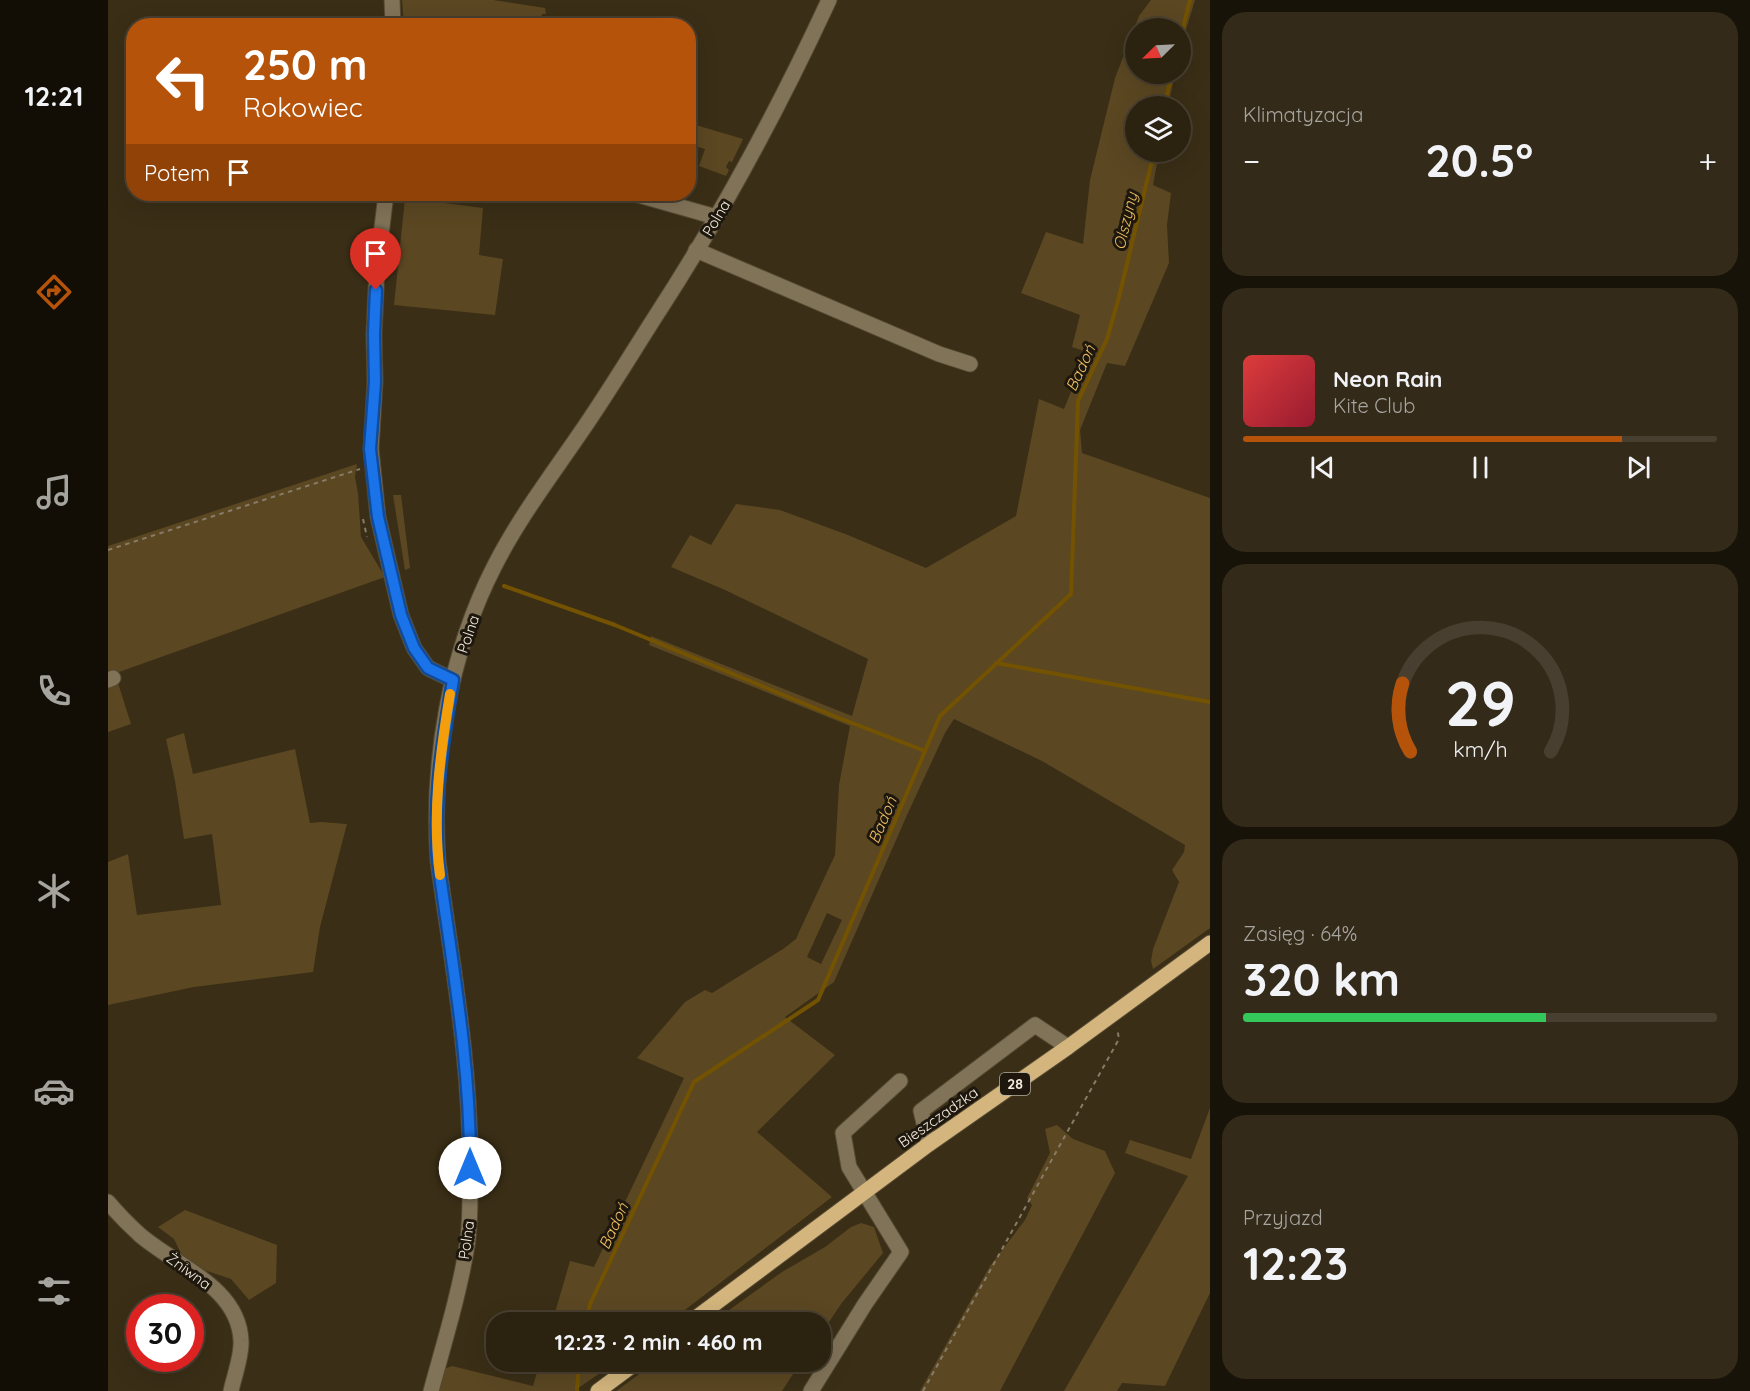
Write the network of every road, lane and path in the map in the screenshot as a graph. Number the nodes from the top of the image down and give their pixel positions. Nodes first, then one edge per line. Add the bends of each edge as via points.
1 (392, 0) edge
2 (829, 0) edge
3 (393, 18) edge
4 (385, 201) edge
5 (660, 201) edge
6 (716, 217) junction
7 (696, 250) junction
8 (970, 364) dead end
9 (371, 465) junction
10 (108, 550) edge
11 (453, 680) junction
12 (1210, 943) edge
13 (1113, 1014) junction
14 (1068, 1047) junction
15 (900, 1081) dead end
16 (929, 1144) junction
17 (866, 1192) junction
18 (108, 1202) edge
19 (704, 1312) edge
20 (624, 1372) edge
21 (231, 1391) edge
22 (431, 1391) edge
23 (598, 1391) edge
24 (811, 1391) edge
25 (923, 1391) edge

1 - 3 street
2 - 6 street, Polna via 773,115
4 - 9 street via 377,279
5 - 6 street
6 - 7 street, Polna
7 - 8 street
7 - 11 street, Polna via 584,429 511,534 468,630
9 - 10 path
9 - 11 street via 378,517 401,615 414,648 428,668
11 - 22 street, Polna via 441,751 436,832 465,1067 470,1208 467,1245 449,1330
12 - 13 main road, Bieszczadzka / 28
13 - 14 main road, Bieszczadzka / 28
13 - 25 path via 1119,1039
14 - 16 main road, Bieszczadzka / 28
14 - 16 street via 1035,1025 921,1111
15 - 17 street via 843,1133 849,1167
16 - 17 main road, Bieszczadzka / 28
17 - 19 main road, Bieszczadzka / 28
17 - 24 street via 901,1252
18 - 21 street, Żniwna via 141,1236 228,1302 237,1318 242,1343
20 - 23 main road

